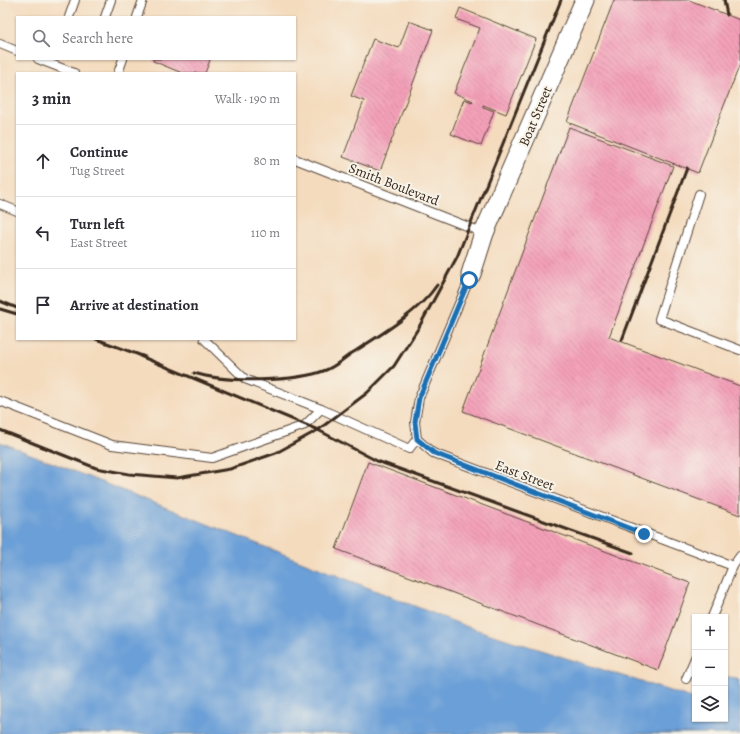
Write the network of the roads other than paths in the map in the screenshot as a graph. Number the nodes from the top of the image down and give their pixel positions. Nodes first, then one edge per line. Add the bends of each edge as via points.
1 (75, 0) edge
2 (111, 0) edge
3 (143, 0) edge
4 (585, 0) edge
5 (68, 16) edge
6 (105, 16) edge
7 (137, 16) edge
8 (0, 44) edge
9 (16, 51) edge
10 (122, 60) edge
11 (51, 61) edge
12 (72, 72) edge
13 (118, 72) edge
14 (296, 159) edge
15 (699, 194) dead end
16 (0, 204) edge
17 (16, 211) edge
18 (484, 233) junction
19 (470, 277) joint
20 (205, 340) edge
21 (740, 350) edge
22 (0, 401) edge
23 (321, 409) junction
24 (417, 439) junction
25 (740, 556) edge
26 (733, 566) junction
27 (713, 614) edge
28 (692, 665) edge
29 (686, 679) dead end

1 - 5 lane
2 - 6 lane
3 - 7 lane
4 - 18 street, Boat Street
8 - 9 lane
10 - 13 lane
11 - 12 lane
14 - 18 lane, Smith Boulevard
15 - 21 lane via 659,319
16 - 17 lane
18 - 19 street, Boat Street
19 - 24 lane via 419,398 415,422
20 - 23 lane via 245,379
22 - 23 lane via 112,445 212,458 305,425
23 - 24 lane via 409,448
24 - 26 lane, East Street via 434,453
25 - 26 lane
26 - 27 lane
28 - 29 lane

